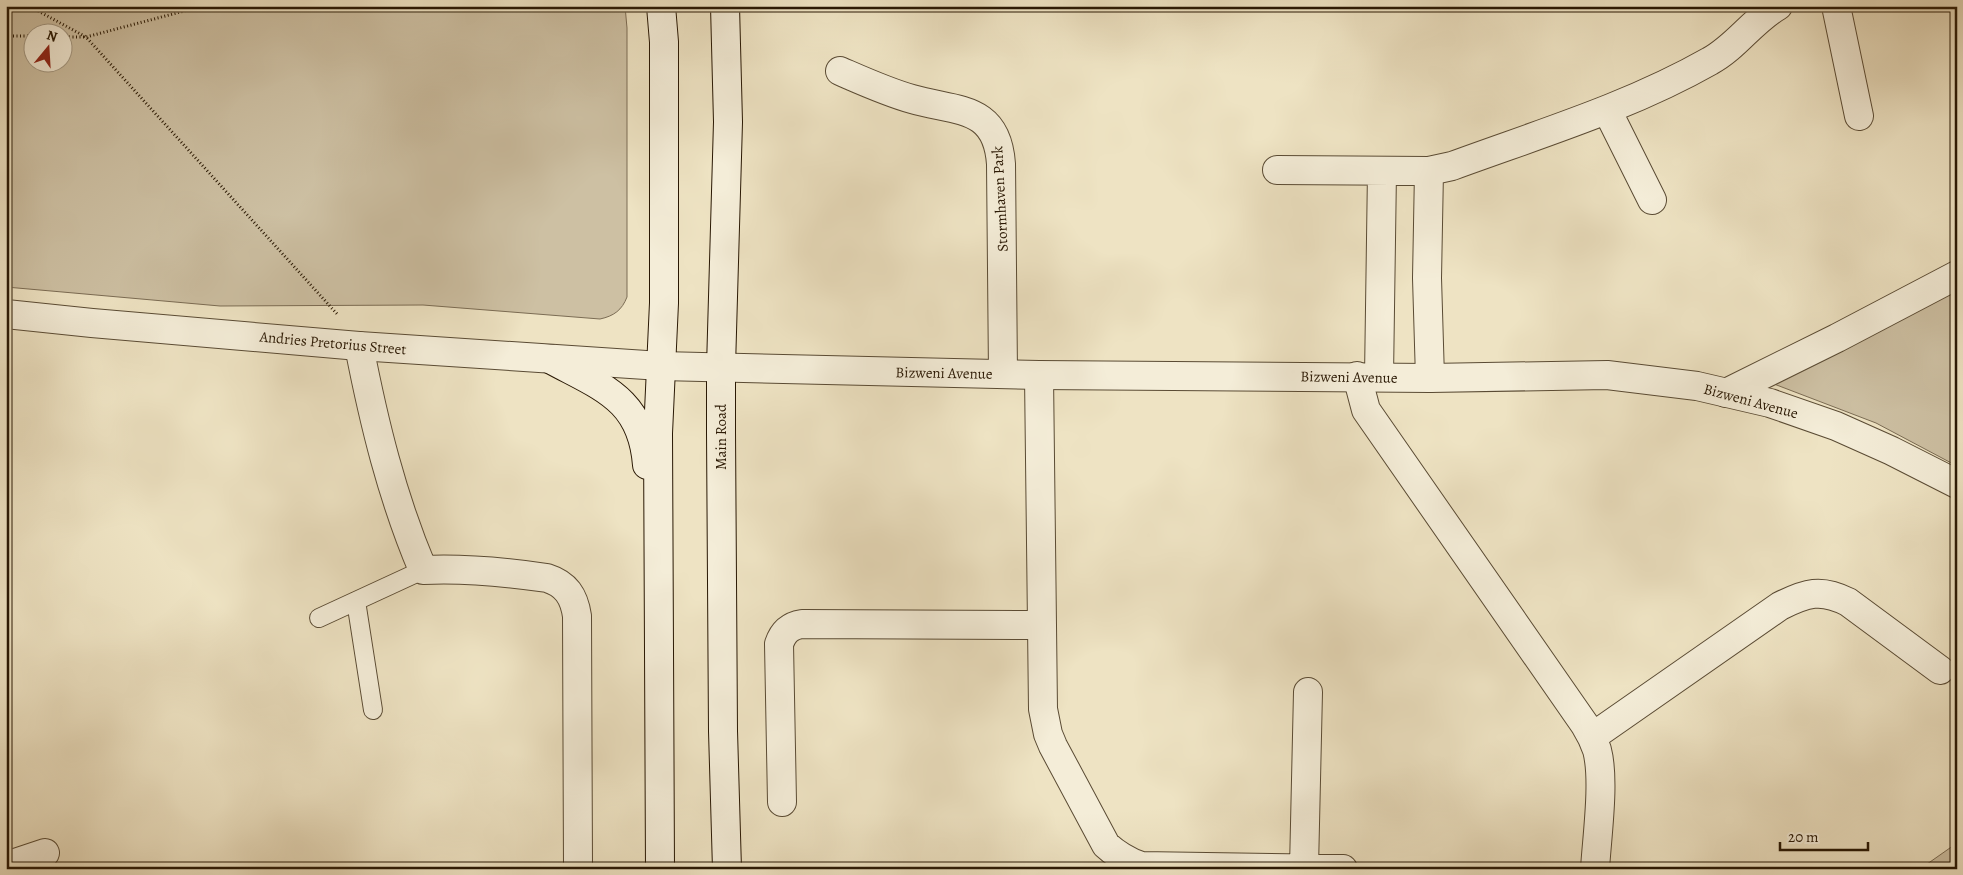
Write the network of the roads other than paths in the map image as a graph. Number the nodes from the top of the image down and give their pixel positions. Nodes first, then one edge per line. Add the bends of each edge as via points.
1 (661, 6) edge
2 (725, 6) edge
3 (1778, 6) edge
4 (1836, 6) edge
5 (840, 71) dead end
6 (1608, 110) junction
7 (1859, 116) dead end
8 (1277, 170) dead end
9 (1382, 171) junction
10 (1429, 171) junction
11 (1652, 200) dead end
12 (1957, 275) edge
13 (6, 314) edge
14 (359, 346) junction
15 (550, 359) junction
16 (661, 366) junction
17 (721, 367) junction
18 (1003, 374) junction
19 (1039, 375) junction
20 (1368, 376) junction
21 (1430, 378) junction
22 (1726, 393) junction
23 (1957, 484) edge
24 (658, 533) junction
25 (423, 570) junction
26 (356, 601) junction
27 (319, 618) dead end
28 (1042, 625) junction
29 (1940, 670) dead end
30 (1308, 692) dead end
31 (373, 710) dead end
32 (1592, 737) junction
33 (782, 802) dead end
34 (45, 853) dead end
35 (6, 866) edge
36 (1304, 868) edge
37 (578, 869) edge
38 (660, 869) edge
39 (727, 869) edge
40 (1342, 869) edge
41 (1595, 869) edge

1 - 16 street via 664,42 664,303
2 - 17 street, Main Road via 728,122
3 - 6 street via 1712,60
4 - 7 street
5 - 18 street, Stormhaven Park via 911,99 976,116 995,134 1001,164
6 - 10 street via 1452,166
6 - 11 street
8 - 9 street
9 - 10 street
9 - 20 street
10 - 21 street via 1426,278
12 - 22 street
13 - 14 street, Andries Pretorius Street
14 - 15 street, Andries Pretorius Street
14 - 25 street via 375,425 402,517
15 - 16 street, Andries Pretorius Street
15 - 24 street via 600,385 615,396 633,418 641,431 646,450 651,504
16 - 17 street, Bizweni Avenue
16 - 24 street
17 - 18 street, Bizweni Avenue
17 - 39 street, Main Road
18 - 19 street, Bizweni Avenue
19 - 20 street, Bizweni Avenue
19 - 28 street
20 - 21 street, Bizweni Avenue
20 - 32 street via 1366,410
21 - 22 street, Bizweni Avenue via 1607,375 1697,386
22 - 23 street, Bizweni Avenue via 1836,426
24 - 38 street
25 - 26 lane
25 - 37 street via 485,571 547,578 565,587 572,595 577,616
26 - 27 lane
26 - 31 lane
28 - 33 street via 802,624 785,631 779,644
28 - 36 street via 1043,708 1048,734 1106,845 1116,854 1141,866
29 - 32 street via 1848,602 1836,596 1811,593 1780,606
30 - 36 street
32 - 41 street via 1599,763
34 - 35 street
36 - 40 street

